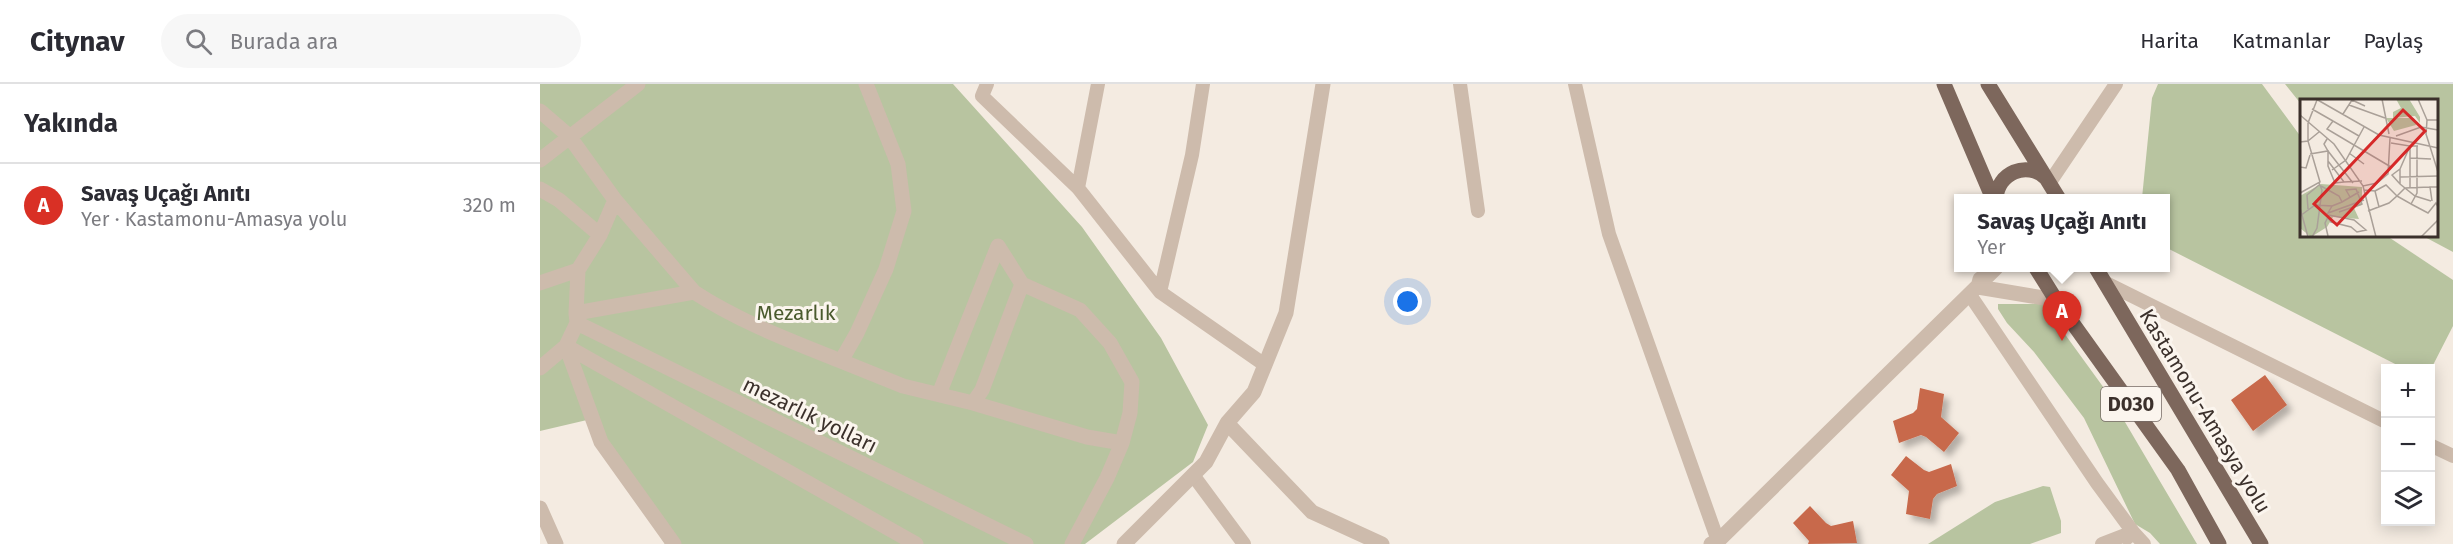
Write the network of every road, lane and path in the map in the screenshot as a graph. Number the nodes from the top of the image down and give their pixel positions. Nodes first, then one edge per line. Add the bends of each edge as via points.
1 (638, 84) edge
2 (866, 84) edge
3 (987, 84) edge
4 (1098, 84) edge
5 (1203, 84) edge
6 (1323, 84) edge
7 (1460, 84) edge
8 (1575, 84) edge
9 (1944, 84) edge
10 (1988, 84) edge
11 (2116, 84) edge
12 (540, 111) edge
13 (569, 136) junction
14 (540, 160) edge
15 (2050, 182) junction
16 (1078, 188) junction
17 (540, 189) edge
18 (1992, 194) edge
19 (1996, 194) edge
20 (2055, 194) edge
21 (615, 200) junction
22 (1478, 211) dead end
23 (600, 235) junction
24 (578, 270) junction
25 (1982, 272) edge
26 (1991, 272) edge
27 (2039, 272) edge
28 (2099, 272) edge
29 (2104, 282) junction
30 (540, 283) edge
31 (1022, 284) junction
32 (1974, 291) junction
33 (694, 292) junction
34 (1160, 292) junction
35 (2056, 300) junction
36 (577, 318) junction
37 (566, 346) junction
38 (841, 361) junction
39 (1265, 365) junction
40 (540, 368) edge
41 (939, 394) junction
42 (973, 403) junction
43 (2381, 420) edge
44 (1227, 423) junction
45 (1122, 443) junction
46 (2435, 447) edge
47 (2453, 456) edge
48 (1193, 475) junction
49 (540, 508) edge
50 (2133, 532) junction
51 (1714, 543) edge
52 (556, 544) edge
53 (674, 544) edge
54 (916, 544) edge
55 (1026, 544) edge
56 (1072, 544) edge
57 (1124, 544) edge
58 (1244, 544) edge
59 (1382, 544) edge
60 (2102, 544) edge
61 (2121, 544) edge
62 (2144, 544) edge
63 (2219, 544) edge
64 (2261, 544) edge

1 - 13 street
2 - 38 street via 898,164 904,210 886,269
3 - 16 street via 982,96
4 - 16 street
5 - 34 street via 1192,155
6 - 39 street via 1286,313
7 - 22 street
8 - 51 street via 1609,234
9 - 18 main road
10 - 15 main road
11 - 15 street
12 - 13 street
13 - 14 street
13 - 21 street
15 - 19 main road via 2034,170 2014,172 2000,184
15 - 20 main road
16 - 34 street
17 - 23 street
21 - 23 street
21 - 33 street
23 - 24 street
24 - 30 street
24 - 36 street
25 - 32 street
26 - 32 street
27 - 35 main road, D030
28 - 29 main road, Kastamonu-Amasya yolu / D030
29 - 43 street
29 - 64 main road, Kastamonu-Amasya yolu / D030
31 - 41 street via 998,246
31 - 42 street via 982,390
31 - 45 street via 1080,310 1110,343 1132,381 1130,414
32 - 35 street
32 - 50 street via 2097,483
32 - 51 street
33 - 36 street
33 - 38 street via 718,308
34 - 39 street
35 - 63 main road, D030 via 2178,470
36 - 37 street
36 - 55 street, mezarlık yolları
37 - 40 street
37 - 53 street via 601,442
37 - 54 street
38 - 41 street via 903,386
39 - 44 street via 1254,392
41 - 42 street
42 - 45 street via 1087,437
44 - 48 street via 1206,462
44 - 59 street via 1312,512
45 - 56 street
46 - 47 street
48 - 57 street
48 - 58 street
49 - 52 street
50 - 60 street
50 - 61 street
50 - 62 street

